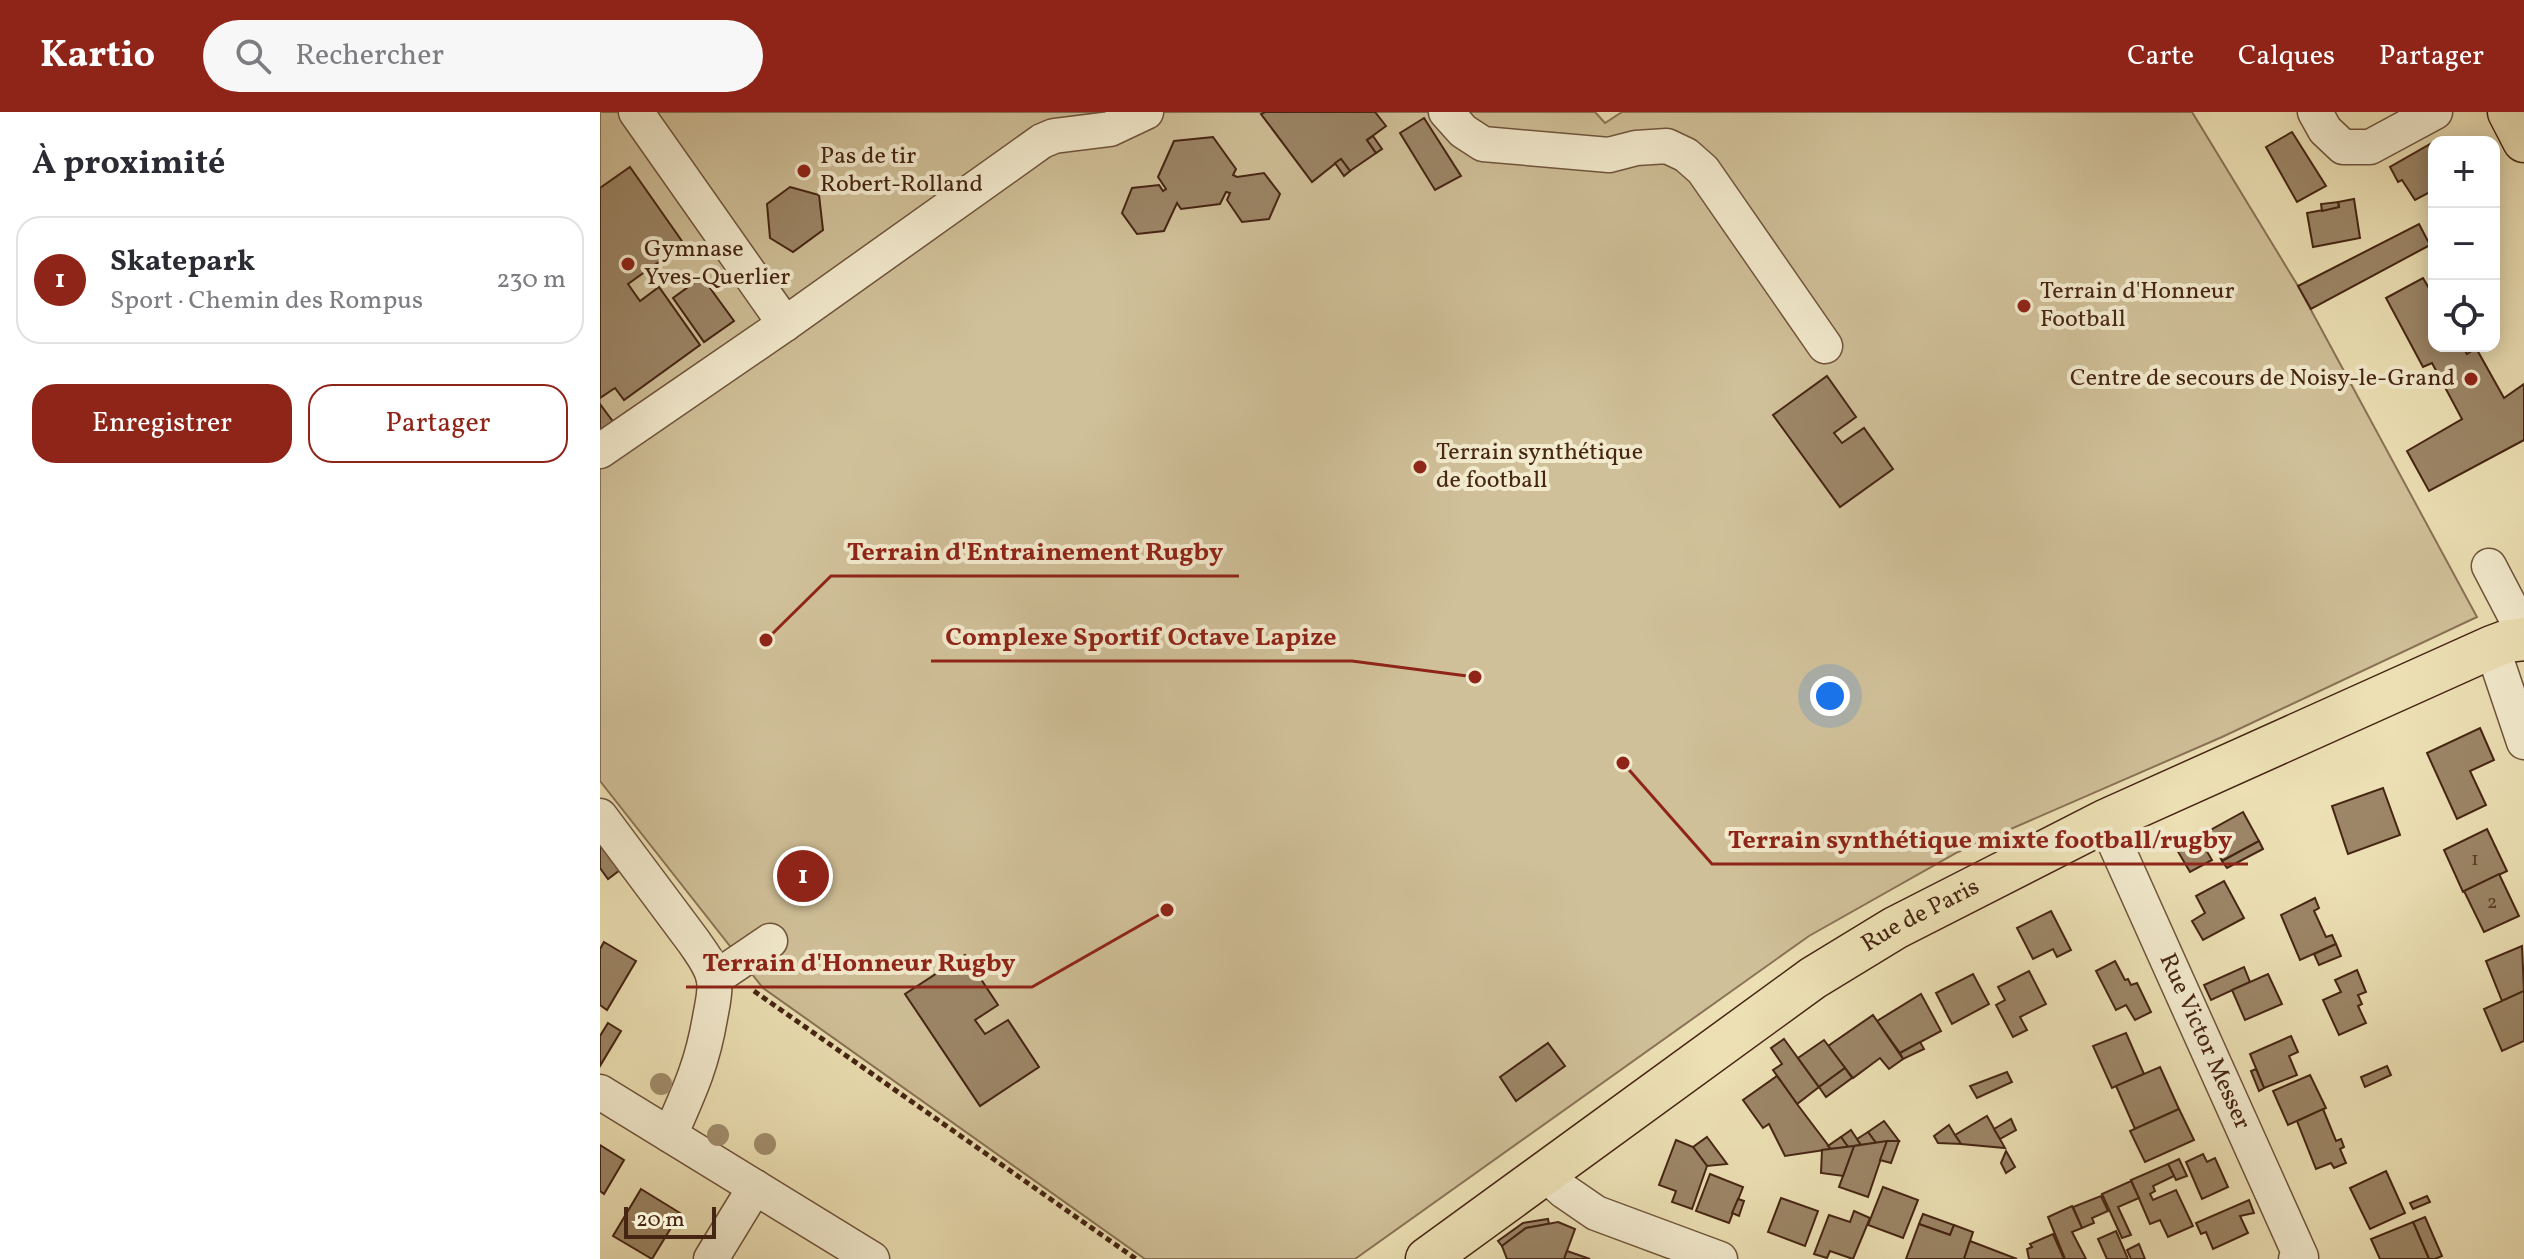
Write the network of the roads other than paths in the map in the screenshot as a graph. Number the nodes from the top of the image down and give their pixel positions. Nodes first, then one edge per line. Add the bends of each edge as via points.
1 (636, 112) edge
2 (1146, 112) edge
3 (1446, 112) edge
4 (2315, 112) edge
5 (2435, 112) edge
6 (2509, 112) edge
7 (2524, 141) edge
8 (785, 324) junction
9 (1825, 346) dead end
10 (600, 451) edge
11 (2489, 566) dead end
12 (2512, 640) edge
13 (2524, 742) edge
14 (600, 816) edge
15 (2105, 821) junction
16 (770, 941) dead end
17 (714, 984) junction
18 (600, 1092) edge
19 (670, 1135) junction
20 (1544, 1173) junction
21 (755, 1187) junction
22 (711, 1259) edge
23 (872, 1259) edge
24 (1427, 1259) edge
25 (1720, 1259) edge
26 (2296, 1259) edge

1 - 8 street
2 - 8 street via 1110,129 1042,141
3 - 9 street via 1483,144 1609,155 1667,146 1686,155 1703,170
4 - 5 street via 2343,147 2370,147
6 - 7 main road
8 - 10 street
11 - 12 street
12 - 13 street
12 - 15 main road, Rue de Paris
14 - 17 street via 694,942
15 - 20 main road, Rue de Paris via 1895,928 1813,978
15 - 26 street, Rue Victor Messer via 2301,1257
16 - 17 street
17 - 19 street via 699,1072
18 - 19 street
19 - 21 street
20 - 24 main road, Rue de Paris
20 - 25 street via 1596,1213
21 - 22 street
21 - 23 street

